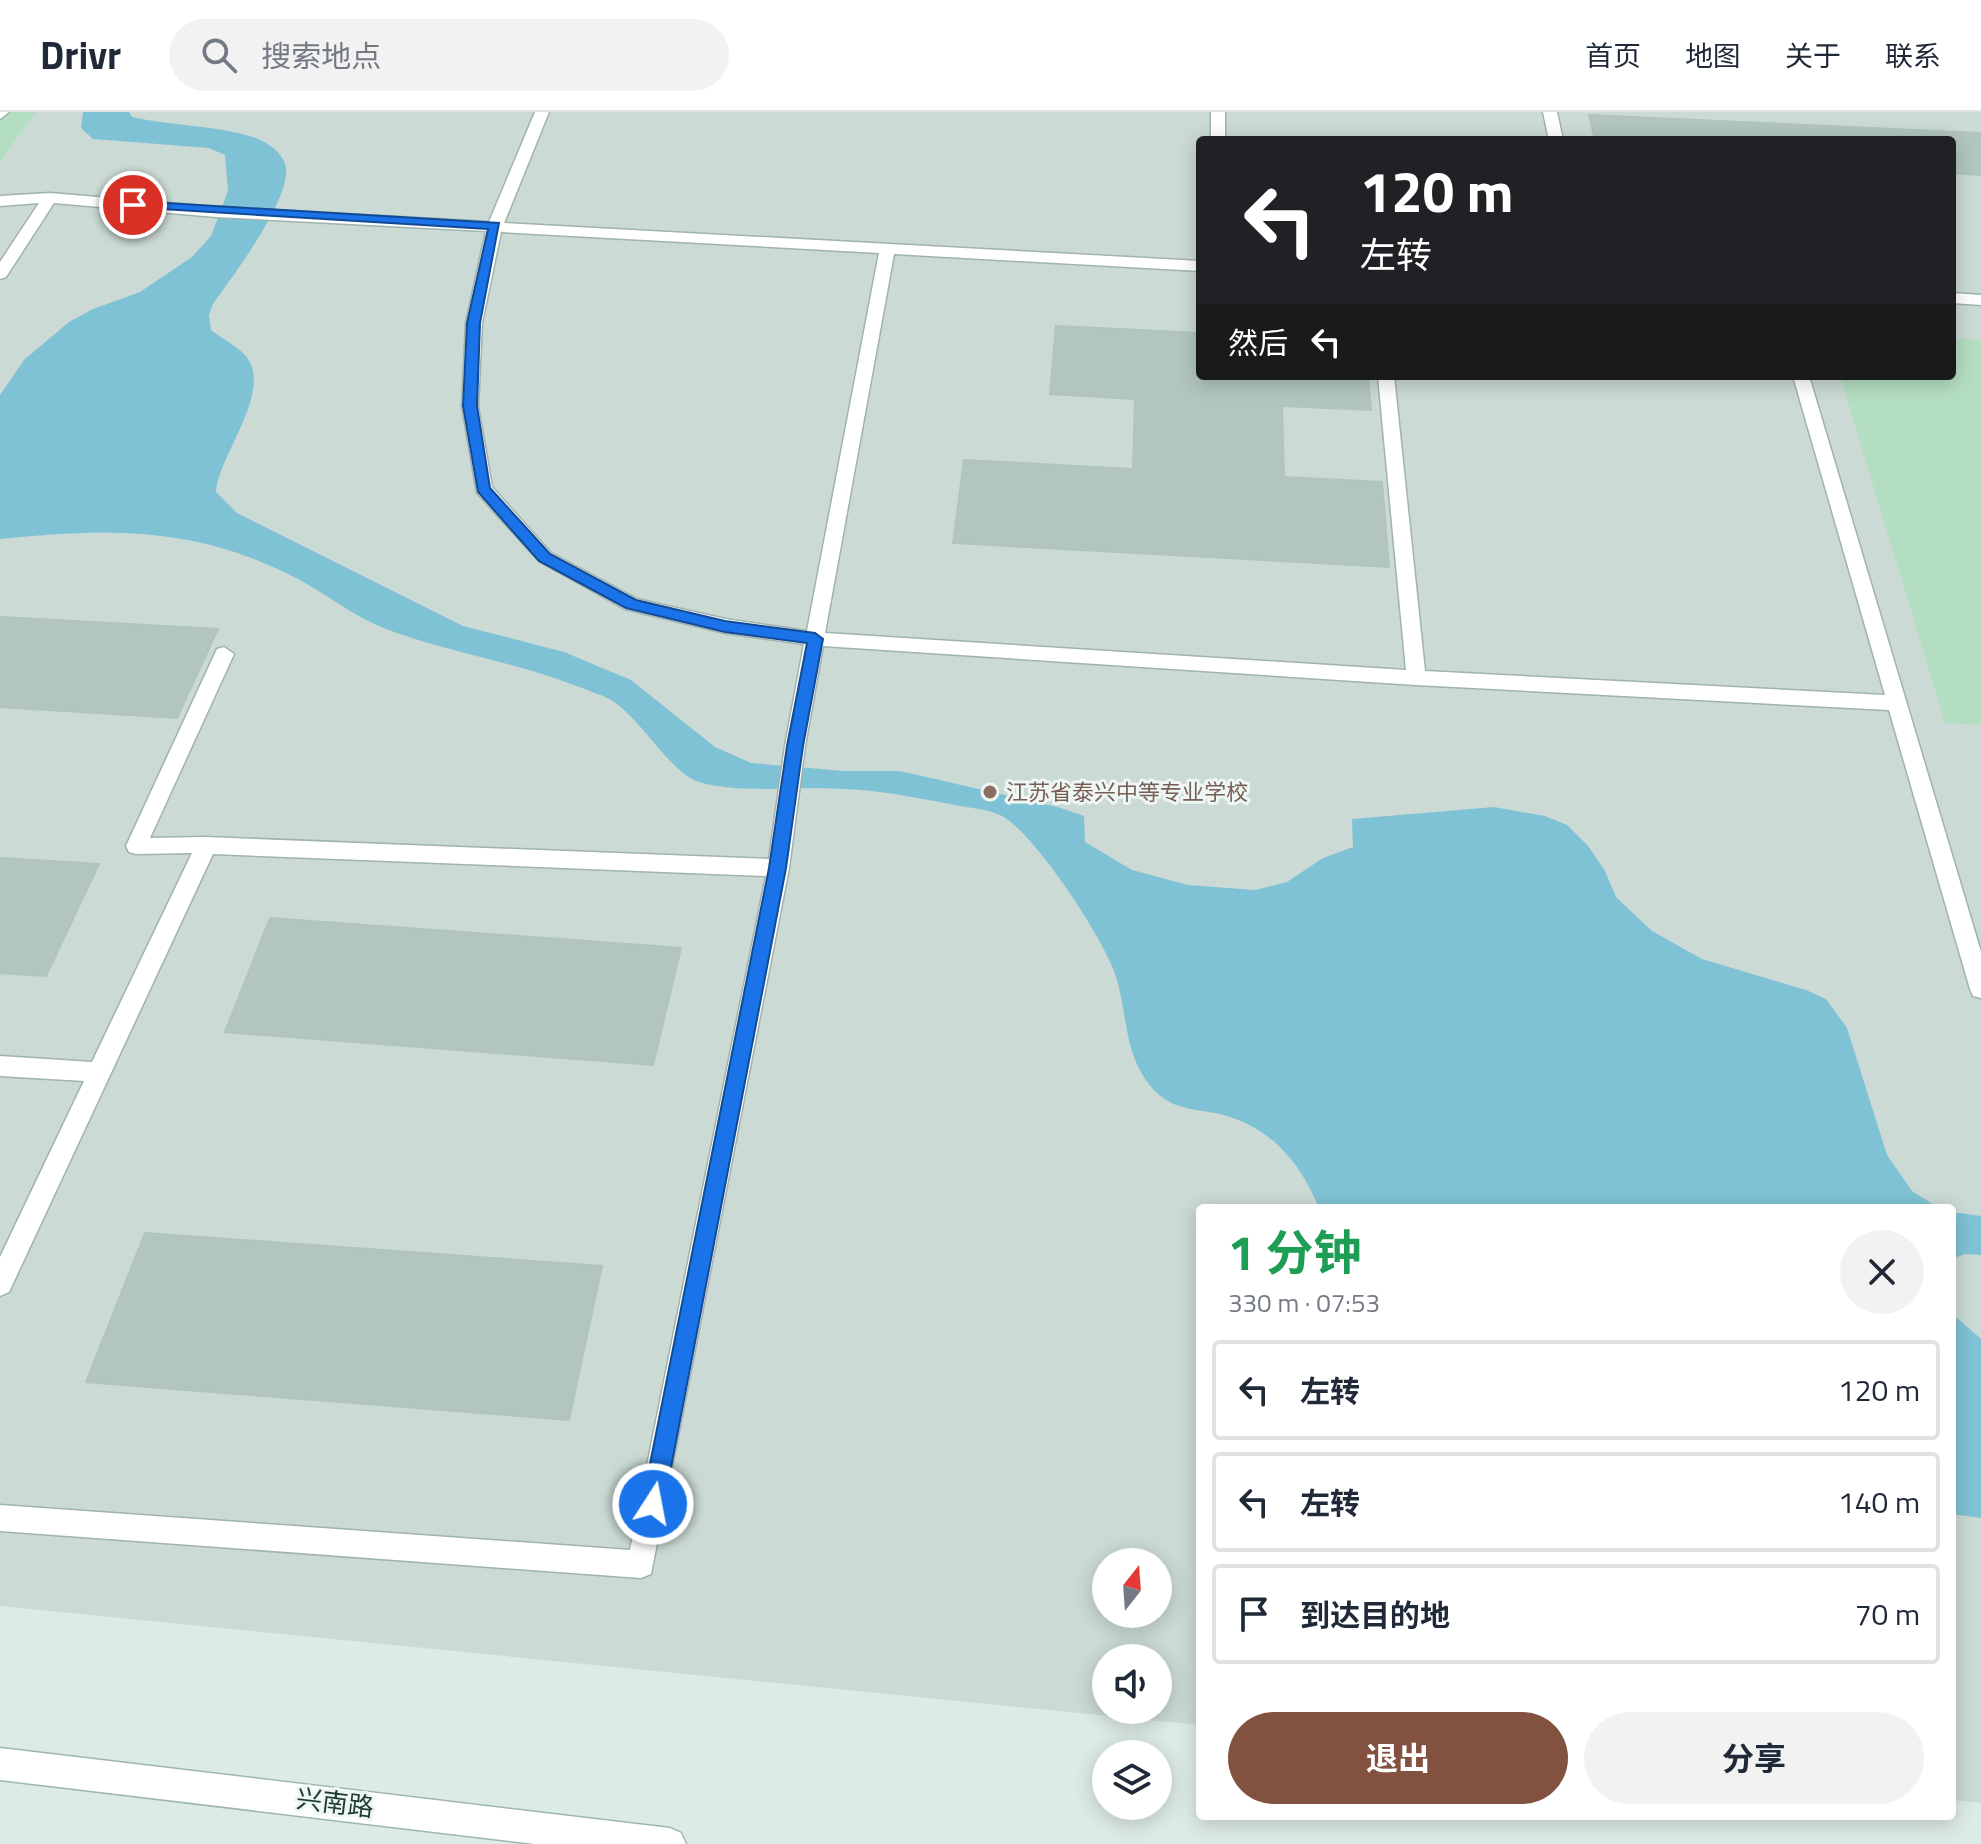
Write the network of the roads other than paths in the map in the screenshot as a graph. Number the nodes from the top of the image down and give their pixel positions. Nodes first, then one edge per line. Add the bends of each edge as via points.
1 (542, 112) edge
2 (1218, 112) edge
3 (1550, 112) edge
4 (1218, 136) edge
5 (1555, 136) edge
6 (50, 198) junction
7 (0, 201) edge
8 (495, 226) junction
9 (887, 250) junction
10 (1196, 266) edge
11 (0, 274) edge
12 (1956, 298) edge
13 (1981, 300) edge
14 (1386, 380) edge
15 (1802, 380) edge
16 (815, 639) junction
17 (224, 654) dead end
18 (1416, 678) junction
19 (1898, 703) junction
20 (206, 845) junction
21 (778, 868) junction
22 (1981, 989) edge
23 (0, 1066) edge
24 (0, 1284) edge
25 (0, 1518) edge
26 (0, 1764) edge
27 (546, 1836) edge
28 (670, 1844) edge

1 - 8 lane
2 - 4 lane
3 - 5 lane
6 - 7 lane
6 - 8 lane
6 - 11 lane
8 - 9 lane
8 - 16 lane via 474,323 470,406 483,489 545,557 632,604 725,626
9 - 10 lane
9 - 16 lane
12 - 13 lane
14 - 18 lane
15 - 19 lane
16 - 18 lane
16 - 21 lane
17 - 20 lane via 136,846
18 - 19 lane
19 - 22 lane
20 - 21 lane
20 - 23 lane via 98,1072
20 - 24 lane
21 - 25 lane via 641,1564
26 - 27 street, 兴南路
27 - 28 street, 兴南路

